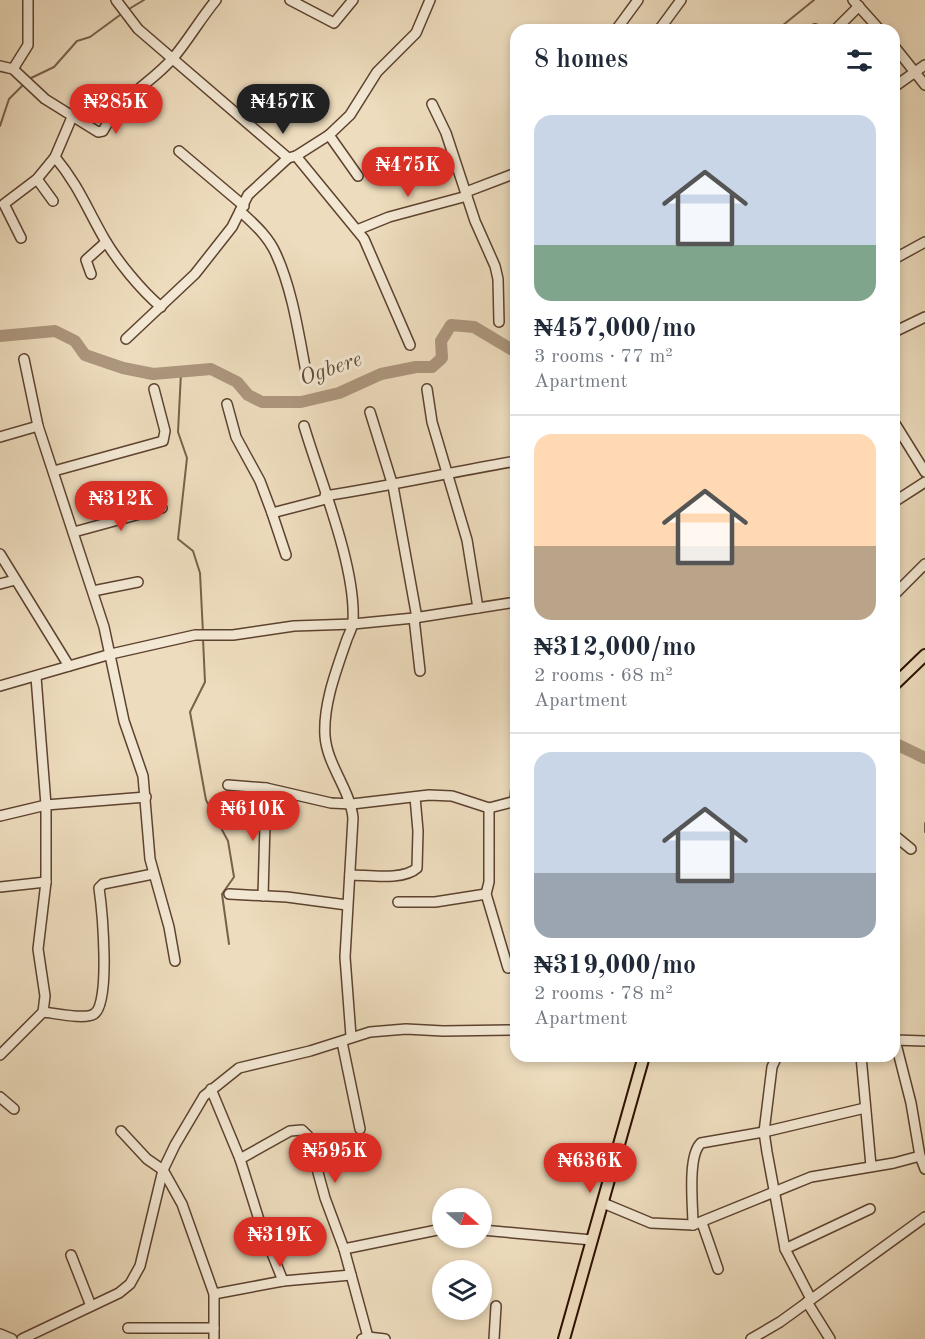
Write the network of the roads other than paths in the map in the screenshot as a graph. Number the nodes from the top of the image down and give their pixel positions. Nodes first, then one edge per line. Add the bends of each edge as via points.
1 (28, 0) edge
2 (116, 0) edge
3 (216, 0) edge
4 (290, 0) edge
5 (352, 0) edge
6 (638, 0) edge
7 (681, 0) edge
8 (428, 1) edge
9 (856, 3) edge
10 (620, 24) edge
11 (663, 24) edge
12 (840, 24) edge
13 (875, 24) edge
14 (900, 53) edge
15 (173, 59) junction
16 (925, 65) edge
17 (4, 69) edge
18 (916, 72) junction
19 (900, 83) edge
20 (925, 85) edge
21 (432, 104) dead end
22 (72, 117) junction
23 (329, 135) junction
24 (179, 151) dead end
25 (292, 157) junction
26 (55, 158) junction
27 (358, 176) dead end
28 (510, 176) edge
29 (38, 179) junction
30 (467, 194) junction
31 (53, 201) dead end
32 (242, 208) junction
33 (357, 230) junction
34 (21, 238) dead end
35 (106, 242) junction
36 (925, 242) edge
37 (900, 256) edge
38 (91, 274) dead end
39 (160, 308) junction
40 (925, 316) edge
41 (499, 322) dead end
42 (900, 329) edge
43 (126, 339) dead end
44 (411, 345) dead end
45 (24, 359) dead end
46 (307, 377) dead end
47 (154, 389) dead end
48 (427, 389) dead end
49 (227, 404) dead end
50 (370, 412) dead end
51 (38, 426) junction
52 (304, 426) dead end
53 (900, 432) edge
54 (0, 437) edge
55 (510, 462) edge
56 (54, 471) junction
57 (925, 472) edge
58 (446, 473) junction
59 (925, 482) edge
60 (393, 486) junction
61 (325, 497) junction
62 (900, 498) edge
63 (162, 508) dead end
64 (272, 513) junction
65 (74, 532) junction
66 (0, 554) edge
67 (286, 555) dead end
68 (925, 564) edge
69 (15, 580) junction
70 (138, 582) dead end
71 (0, 584) edge
72 (900, 589) edge
73 (93, 591) junction
74 (510, 603) edge
75 (478, 608) junction
76 (415, 618) junction
77 (353, 624) junction
78 (111, 654) junction
79 (923, 660) edge
80 (69, 666) junction
81 (420, 671) dead end
82 (36, 677) junction
83 (900, 680) edge
84 (1, 683) edge
85 (228, 784) dead end
86 (266, 788) junction
87 (146, 797) junction
88 (415, 797) junction
89 (510, 802) edge
90 (352, 804) junction
91 (46, 805) junction
92 (489, 808) junction
93 (0, 816) edge
94 (900, 840) edge
95 (911, 849) dead end
96 (153, 874) junction
97 (350, 875) junction
98 (46, 882) junction
99 (0, 887) edge
100 (229, 894) dead end
101 (486, 894) junction
102 (263, 896) junction
103 (398, 902) dead end
104 (347, 905) junction
105 (175, 961) dead end
106 (508, 968) dead end
107 (43, 1012) junction
108 (510, 1030) edge
109 (351, 1036) junction
110 (900, 1040) edge
111 (925, 1041) edge
112 (342, 1042) junction
113 (1, 1052) edge
114 (900, 1060) edge
115 (642, 1062) edge
116 (774, 1062) edge
117 (861, 1062) edge
118 (211, 1089) junction
119 (0, 1096) edge
120 (865, 1108) junction
121 (14, 1109) dead end
122 (360, 1129) dead end
123 (121, 1131) dead end
124 (764, 1132) junction
125 (920, 1156) junction
126 (240, 1160) junction
127 (872, 1166) junction
128 (925, 1169) edge
129 (163, 1170) junction
130 (775, 1190) junction
131 (603, 1203) junction
132 (870, 1209) dead end
133 (925, 1217) edge
134 (698, 1224) junction
135 (492, 1231) edge
136 (432, 1232) edge
137 (592, 1240) junction
138 (344, 1249) junction
139 (785, 1249) junction
140 (71, 1255) dead end
141 (718, 1269) dead end
142 (351, 1275) junction
143 (283, 1281) junction
144 (214, 1294) junction
145 (809, 1301) junction
146 (91, 1306) junction
147 (496, 1306) dead end
148 (128, 1328) dead end
149 (214, 1328) junction
150 (0, 1334) edge
151 (365, 1338) edge
152 (12, 1339) edge
153 (22, 1339) edge
154 (214, 1339) edge
155 (385, 1339) edge
156 (494, 1339) edge
157 (564, 1339) edge
158 (751, 1339) edge
159 (830, 1339) edge

1 - 17 street via 28,45
2 - 15 street via 138,29
3 - 15 street
4 - 5 street via 334,23
6 - 10 street
7 - 11 street
8 - 23 street via 416,33 377,72 350,115
9 - 12 street
9 - 13 street
14 - 18 street
15 - 22 street via 127,97 103,131
15 - 25 street
16 - 18 street
17 - 22 street
18 - 19 street
18 - 20 street
21 - 30 street
22 - 26 street
23 - 25 street
23 - 27 street
24 - 32 street
25 - 32 street via 248,195
25 - 33 street
26 - 29 street
26 - 35 street via 81,192
28 - 30 street
29 - 31 street
29 - 34 street via 4,204
30 - 33 street
30 - 41 street via 495,266
32 - 39 street via 195,274
32 - 46 street via 276,254
33 - 44 street via 371,251
35 - 38 street via 86,260
35 - 39 street
36 - 37 street
39 - 43 street
40 - 42 street
45 - 51 street
47 - 56 street via 165,431 163,441
48 - 58 street
49 - 64 street via 236,437
50 - 60 street
51 - 54 street
51 - 56 street
52 - 61 street
53 - 57 street
55 - 58 street
56 - 65 street
58 - 60 street
58 - 75 street via 462,522
59 - 62 street
60 - 61 street
60 - 76 street
61 - 64 street
61 - 77 street via 344,556
63 - 65 street
64 - 67 street
65 - 73 street
66 - 69 street
68 - 72 street
69 - 71 street
69 - 80 street
70 - 73 street
73 - 78 street
74 - 75 street
75 - 76 street
76 - 77 street
76 - 81 street
77 - 78 street via 195,635
77 - 90 street via 325,724 325,739
78 - 80 street
78 - 87 street via 124,721
79 - 83 main road
80 - 82 street
82 - 84 street
82 - 91 street
85 - 86 street
86 - 90 street
86 - 102 street
87 - 91 street
87 - 96 street
88 - 90 street
88 - 92 street via 452,796
88 - 97 street via 417,868 408,873
89 - 92 street
90 - 97 street
91 - 93 street
91 - 98 street
92 - 101 street
94 - 95 street
96 - 105 street
96 - 107 street via 99,888 105,939 99,1009 86,1016
97 - 104 street
98 - 99 street
98 - 107 street via 39,933
100 - 102 street
101 - 103 street via 435,902
101 - 106 street
102 - 104 street
104 - 109 street via 345,986
107 - 113 street
108 - 109 street via 406,1029
109 - 112 street
110 - 111 street
112 - 118 street via 249,1064
112 - 122 street
114 - 125 street
115 - 131 main road
116 - 124 street
117 - 120 street
118 - 126 street
118 - 129 street via 199,1103
119 - 121 street
120 - 124 street
120 - 127 street
123 - 129 street
124 - 130 street
124 - 134 street via 701,1143 696,1148
125 - 127 street
125 - 128 street
126 - 138 street via 290,1131 302,1130 308,1136
126 - 143 street
127 - 130 street via 812,1177
129 - 144 street via 182,1204
129 - 146 street via 136,1275 119,1293
130 - 134 street
130 - 139 street
131 - 134 street via 651,1223
131 - 137 main road
132 - 139 street
133 - 145 street
134 - 141 street
135 - 137 street
136 - 138 street
137 - 157 main road
138 - 142 street
139 - 145 street
140 - 146 street
142 - 143 street
142 - 151 street
143 - 144 street
144 - 149 street
145 - 158 street
145 - 159 street
146 - 153 street
147 - 156 street
148 - 149 street
149 - 154 street
150 - 152 street
151 - 155 street

